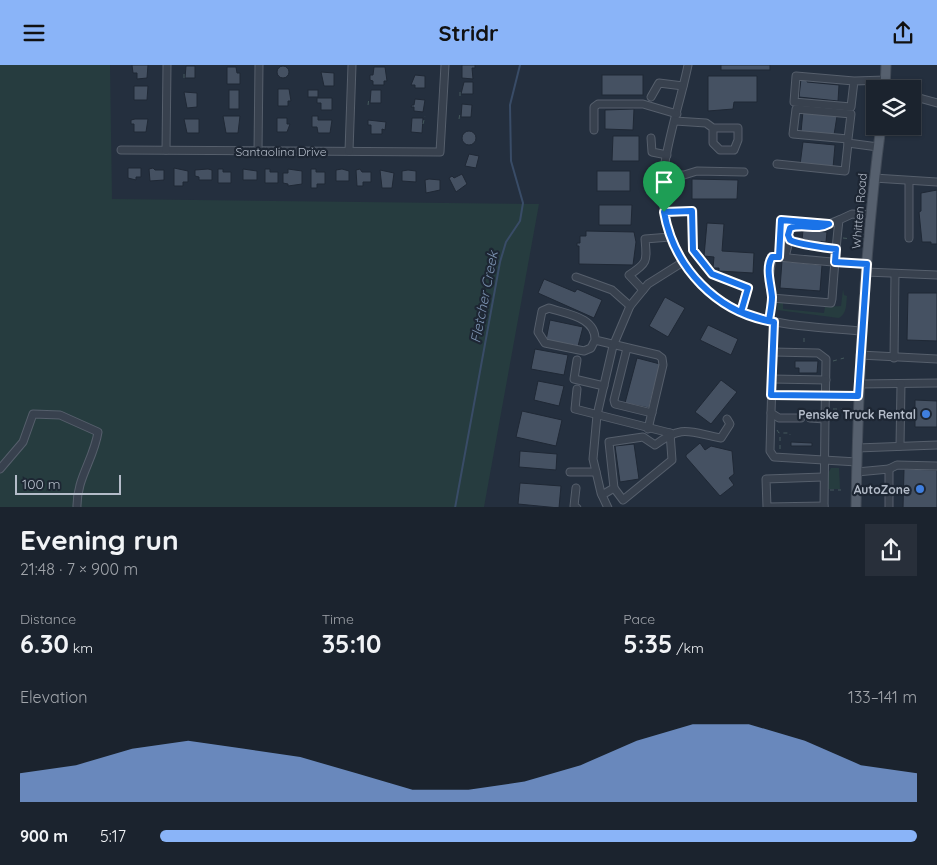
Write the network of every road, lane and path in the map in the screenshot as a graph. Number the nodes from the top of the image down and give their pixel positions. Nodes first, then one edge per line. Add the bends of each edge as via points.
1 (167, 65) edge
2 (259, 65) edge
3 (352, 65) edge
4 (445, 65) edge
5 (688, 65) edge
6 (886, 65) edge
7 (184, 74) dead end
8 (886, 80) edge
9 (184, 81) dead end
10 (854, 81) junction
11 (866, 82) edge
12 (684, 86) junction
13 (460, 90) dead end
14 (460, 96) dead end
15 (651, 97) dead end
16 (368, 98) dead end
17 (921, 99) edge
18 (937, 103) edge
19 (368, 105) dead end
20 (460, 113) dead end
21 (425, 116) dead end
22 (676, 117) junction
23 (459, 119) dead end
24 (423, 124) dead end
25 (713, 128) dead end
26 (594, 130) dead end
27 (880, 135) edge
28 (651, 137) dead end
29 (848, 141) junction
30 (878, 147) junction
31 (122, 150) dead end
32 (166, 150) junction
33 (258, 151) junction
34 (349, 151) junction
35 (667, 155) junction
36 (777, 165) dead end
37 (744, 171) dead end
38 (663, 175) junction
39 (874, 178) junction
40 (909, 181) junction
41 (937, 182) edge
42 (664, 212) junction
43 (870, 215) junction
44 (839, 220) junction
45 (829, 224) junction
46 (780, 235) junction
47 (670, 237) junction
48 (909, 238) dead end
49 (788, 245) junction
50 (828, 248) junction
51 (836, 249) junction
52 (782, 257) junction
53 (683, 262) junction
54 (835, 262) junction
55 (866, 268) junction
56 (895, 274) junction
57 (937, 275) edge
58 (576, 277) dead end
59 (643, 290) junction
60 (772, 298) junction
61 (630, 306) junction
62 (741, 312) junction
63 (771, 321) junction
64 (861, 331) junction
65 (804, 335) dead end
66 (595, 340) junction
67 (804, 342) dead end
68 (614, 344) junction
69 (627, 347) junction
70 (773, 352) junction
71 (860, 355) junction
72 (844, 358) dead end
73 (894, 358) junction
74 (937, 359) edge
75 (577, 360) dead end
76 (831, 362) dead end
77 (772, 379) junction
78 (826, 380) junction
79 (937, 383) edge
80 (859, 384) junction
81 (901, 384) junction
82 (604, 386) junction
83 (577, 389) dead end
84 (771, 395) junction
85 (825, 395) junction
86 (858, 396) junction
87 (830, 409) dead end
88 (842, 409) dead end
89 (652, 413) junction
90 (771, 413) junction
91 (598, 415) junction
92 (801, 418) dead end
93 (810, 418) dead end
94 (727, 419) dead end
95 (825, 419) junction
96 (648, 429) junction
97 (777, 430) dead end
98 (670, 433) junction
99 (780, 433) junction
100 (790, 435) dead end
101 (937, 445) edge
102 (900, 446) junction
103 (857, 448) junction
104 (780, 449) dead end
105 (824, 459) junction
106 (857, 462) junction
107 (937, 466) edge
108 (0, 469) edge
109 (889, 469) junction
110 (570, 472) dead end
111 (596, 472) junction
112 (857, 472) junction
113 (823, 477) junction
114 (614, 488) junction
115 (576, 489) dead end
116 (827, 490) dead end
117 (841, 490) dead end
118 (602, 495) junction
119 (77, 507) edge
120 (577, 507) edge
121 (608, 507) edge
122 (824, 507) edge
123 (856, 507) edge
124 (889, 507) edge

1 - 32 street
2 - 33 street
3 - 34 street
4 - 34 street, Santaolina Drive via 440,153
5 - 12 street
6 - 8 main road
7 - 9 path
10 - 10 street via 796,77 794,102 852,107
10 - 11 street
12 - 15 street via 659,83
12 - 22 street
13 - 14 path
16 - 19 path
17 - 18 street
20 - 23 path
21 - 24 path
22 - 25 street via 706,123
22 - 26 street via 643,104 598,104 594,107
22 - 35 street
27 - 30 main road, Whitten Road
28 - 35 street via 652,152
29 - 29 street via 793,134 796,109 850,114
29 - 30 street
29 - 36 street via 845,171
30 - 39 main road, Whitten Road
31 - 32 street, Santaolina Drive
32 - 33 street, Santaolina Drive
33 - 34 street, Santaolina Drive
35 - 38 street
37 - 38 street
38 - 42 street
39 - 40 street
39 - 43 main road, Whitten Road
40 - 41 street
40 - 48 street
42 - 47 street
42 - 62 street via 692,211 693,250 712,274 748,288
43 - 44 street via 852,214
43 - 55 main road, Whitten Road
44 - 45 street
44 - 51 street
45 - 46 street via 781,220
45 - 50 street via 822,228 796,226 790,228 788,235 796,243
46 - 49 street
46 - 52 street
47 - 53 street
47 - 59 street via 645,239 647,259 644,266 629,275
49 - 50 street
49 - 52 street
50 - 51 street
51 - 54 street
52 - 54 street
52 - 60 street via 770,260
53 - 59 street
53 - 62 street via 700,284
54 - 55 street
54 - 60 street via 831,303
55 - 56 street
55 - 64 main road, Whitten Road
56 - 57 street
56 - 73 street
58 - 61 street via 612,290
59 - 61 street
60 - 63 street
61 - 68 street
62 - 63 street
63 - 64 street
63 - 70 street
64 - 71 main road, Whitten Road
65 - 67 path
66 - 66 street via 593,327 587,322 549,308 542,311 538,332 545,343 584,351 591,348
66 - 68 street
68 - 69 street
68 - 82 street
69 - 89 street via 662,358
69 - 89 street via 615,404
70 - 77 street
70 - 78 street via 821,355 826,359
71 - 73 street
71 - 80 main road, Whitten Road
72 - 76 path
73 - 74 street
75 - 82 street via 574,379
77 - 78 street
77 - 84 street
78 - 85 street
79 - 81 street
80 - 81 street
80 - 86 main road, Whitten Road
81 - 102 street
82 - 91 street
83 - 91 street via 574,407
84 - 85 street
84 - 90 street
85 - 86 street
85 - 95 street
86 - 103 main road, Whitten Road
87 - 88 path
89 - 96 street
90 - 92 street via 779,418
90 - 105 street via 771,455
91 - 96 street
91 - 111 street via 593,459
93 - 95 street
94 - 98 street via 730,423 721,438 679,430
95 - 105 street
96 - 98 street
97 - 99 path
98 - 114 street via 672,460 623,500
98 - 114 street via 655,445 643,437 609,442
99 - 100 path
99 - 104 path
101 - 102 street
102 - 103 street
103 - 106 main road, Whitten Road
105 - 106 street
105 - 113 street
106 - 112 main road, Whitten Road
107 - 109 street via 897,465
108 - 119 street via 23,442 33,414 60,415 98,432 96,447 81,478
109 - 112 street
109 - 124 street
110 - 111 street
111 - 118 street
112 - 123 main road, Whitten Road
113 - 122 street
113 - 122 street via 766,479 766,489 767,507
114 - 118 street
115 - 120 street via 574,506
116 - 117 path
118 - 121 street

